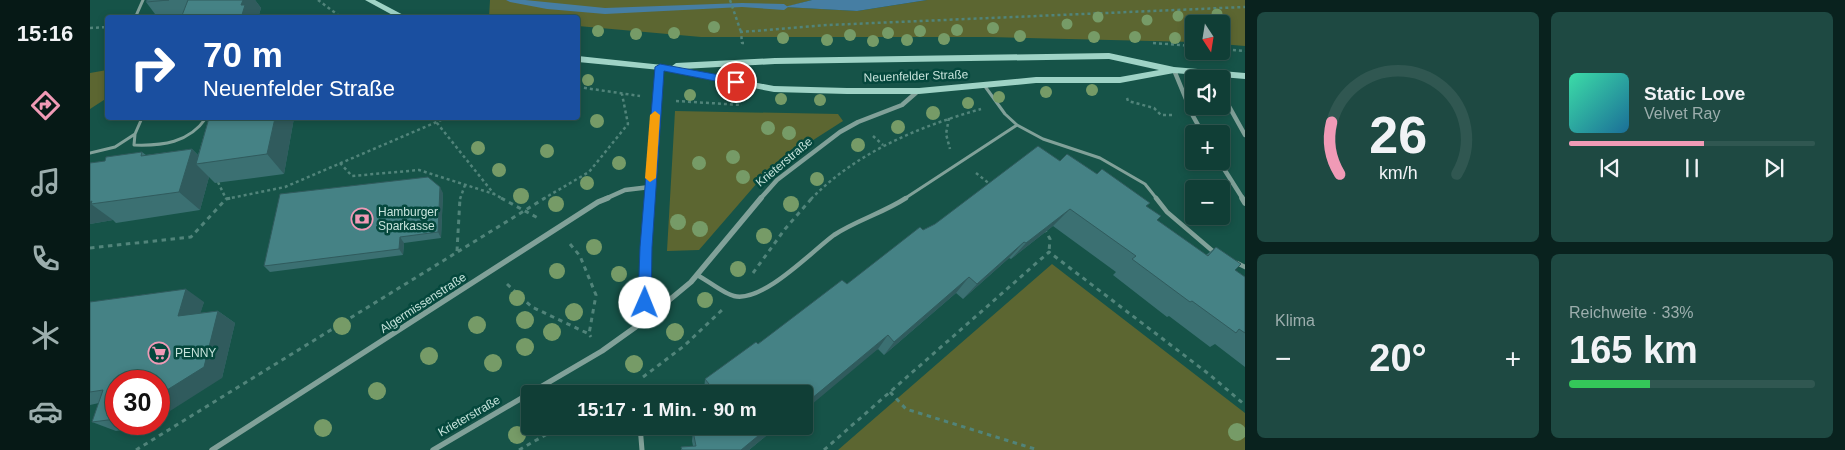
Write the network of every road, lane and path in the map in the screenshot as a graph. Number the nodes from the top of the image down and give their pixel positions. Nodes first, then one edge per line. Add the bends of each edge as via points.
1 (143, 0) edge
2 (318, 0) edge
3 (369, 0) edge
4 (730, 0) edge
5 (1245, 7) edge
6 (136, 15) edge
7 (338, 15) edge
8 (399, 15) edge
9 (105, 27) edge
10 (90, 28) edge
11 (741, 32) junction
12 (742, 43) dead end
13 (1230, 50) edge
14 (1245, 51) edge
15 (580, 59) edge
16 (660, 67) junction
17 (1174, 70) junction
18 (1185, 72) edge
19 (1230, 76) edge
20 (1245, 76) edge
21 (1120, 80) junction
22 (984, 86) junction
23 (580, 87) edge
24 (919, 91) junction
25 (622, 94) junction
26 (657, 99) junction
27 (745, 105) dead end
28 (1230, 108) edge
29 (1193, 116) junction
30 (141, 120) edge
31 (204, 120) edge
32 (440, 120) edge
33 (437, 121) junction
34 (858, 122) junction
35 (1017, 125) junction
36 (1198, 125) edge
37 (135, 134) junction
38 (1245, 135) edge
39 (90, 152) edge
40 (340, 163) junction
41 (1225, 170) edge
42 (218, 182) edge
43 (465, 185) junction
44 (650, 187) junction
45 (494, 194) junction
46 (226, 199) junction
47 (1245, 203) edge
48 (524, 210) junction
49 (1041, 224) edge
50 (556, 228) junction
51 (90, 248) edge
52 (456, 252) junction
53 (1049, 252) junction
54 (1216, 254) edge
55 (1231, 260) edge
56 (1245, 267) edge
57 (492, 270) junction
58 (697, 275) junction
59 (734, 296) junction
60 (644, 321) junction
61 (589, 334) junction
62 (602, 351) junction
63 (632, 385) edge
64 (890, 392) junction
65 (1245, 405) edge
66 (545, 435) edge
67 (641, 435) edge
68 (136, 450) edge
69 (212, 450) edge
70 (433, 450) edge
71 (519, 450) edge
72 (642, 450) edge
73 (824, 450) edge
74 (1038, 450) edge

1 - 6 lane
2 - 7 path
3 - 8 main road
4 - 11 path
5 - 11 path via 847,24
9 - 10 path
11 - 12 path
13 - 14 path
15 - 16 main road, Neuenfelder Straße
16 - 17 main road, Neuenfelder Straße via 775,61 1109,56
16 - 24 main road, Neuenfelder Straße via 774,89
16 - 26 street
17 - 18 main road, Neuenfelder Straße
17 - 21 main road, Neuenfelder Straße
17 - 29 street
19 - 20 main road, Neuenfelder Straße
21 - 22 main road, Neuenfelder Straße via 1036,80
21 - 29 path via 1128,101 1154,108 1161,115
22 - 24 main road, Neuenfelder Straße
22 - 35 lane
23 - 25 path
24 - 34 street, Krieterstraße via 902,105
25 - 26 path
25 - 48 path via 628,124 589,172
26 - 27 path
26 - 44 street
28 - 38 street
29 - 36 street
30 - 37 lane
31 - 37 lane via 193,134 171,143 134,145
32 - 33 path
33 - 40 path
33 - 45 path
34 - 58 street, Krieterstraße via 777,180
34 - 59 path via 883,146 856,160 819,190
35 - 54 lane via 1043,139 1100,158 1145,184 1168,212
35 - 59 lane via 892,207 835,236 774,284 747,295
37 - 39 lane via 115,146
40 - 43 path via 352,176 419,170
40 - 46 path via 285,187
41 - 47 street
42 - 46 path
43 - 45 path
43 - 52 path via 460,198
44 - 50 street, Algermissenstraße via 613,194
44 - 60 street
45 - 48 path
46 - 51 path via 191,237
48 - 50 path
48 - 52 path
49 - 53 path via 1050,238
50 - 57 street, Algermissenstraße
50 - 61 path via 580,256 596,295
52 - 68 path
53 - 64 path
53 - 65 path
55 - 56 lane
57 - 61 path via 532,307
57 - 69 street, Algermissenstraße
58 - 59 lane
58 - 60 street, Krieterstraße
59 - 63 path via 670,360
60 - 62 street, Krieterstraße
61 - 62 path
62 - 70 street, Krieterstraße
64 - 73 path
64 - 74 path via 906,409
66 - 71 path
67 - 72 street

